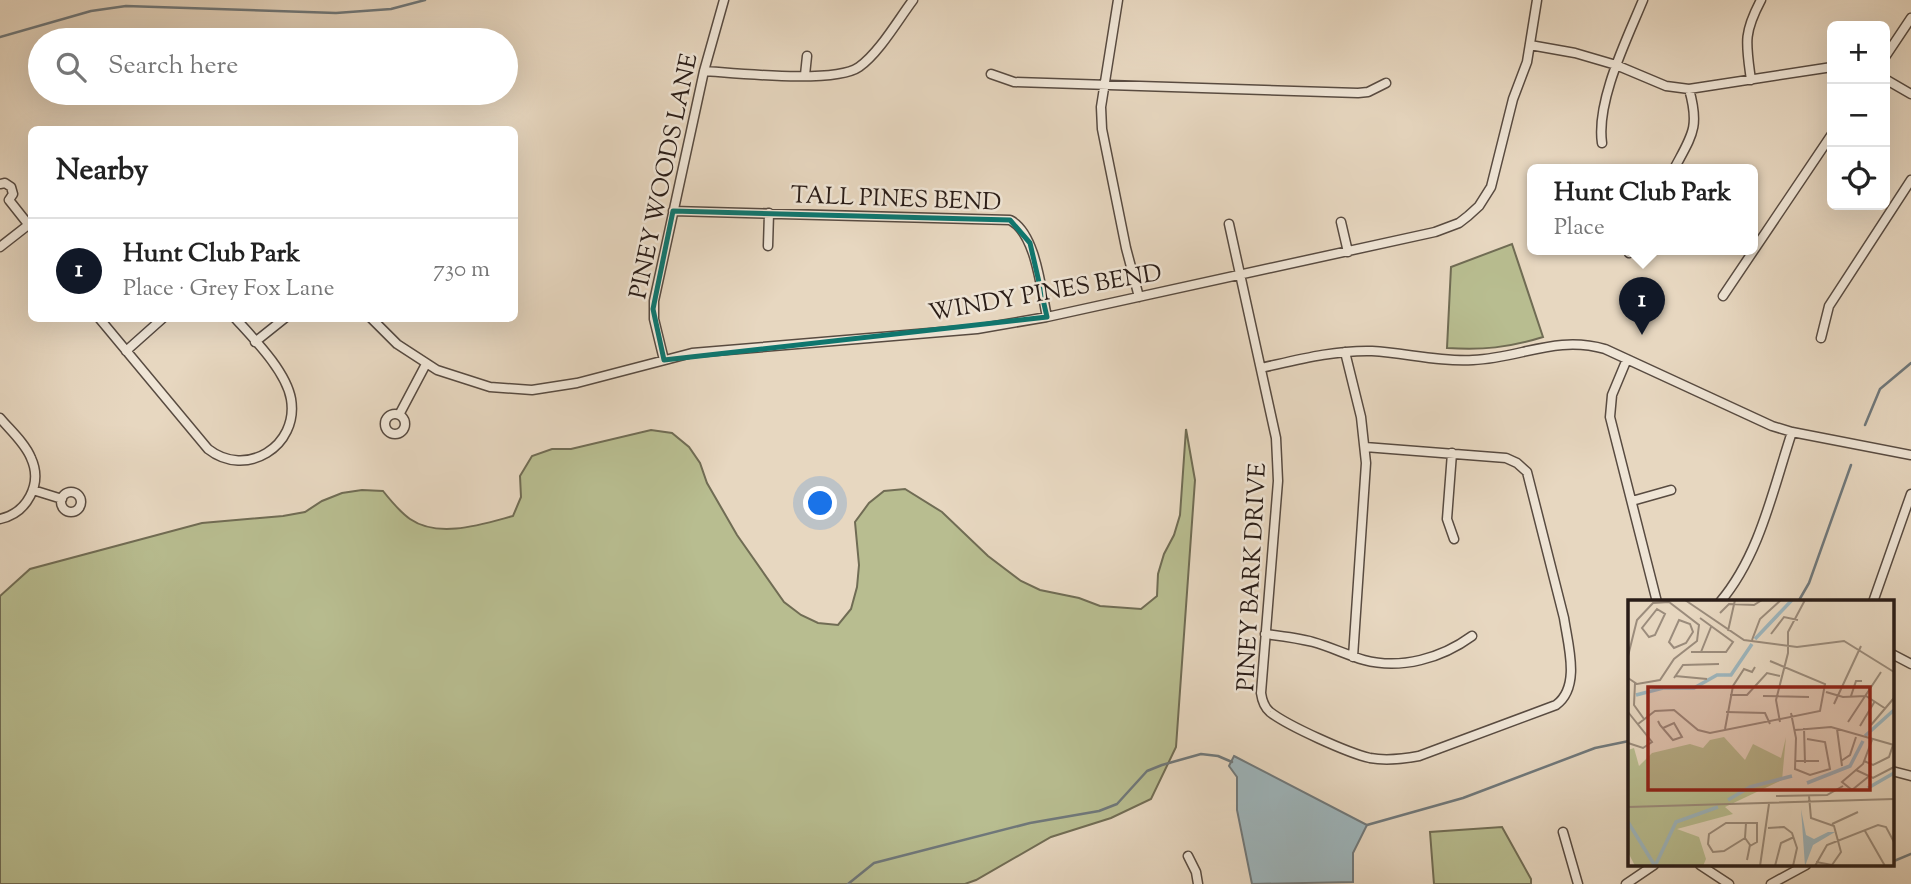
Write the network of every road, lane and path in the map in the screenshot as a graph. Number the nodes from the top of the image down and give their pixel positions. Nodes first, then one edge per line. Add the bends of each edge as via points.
1 (724, 0) edge
2 (913, 0) edge
3 (1118, 0) edge
4 (1537, 0) edge
5 (1643, 0) edge
6 (1761, 0) edge
7 (1911, 18) edge
8 (1530, 45) junction
9 (1890, 50) edge
10 (807, 56) dead end
11 (1616, 65) junction
12 (1827, 68) edge
13 (704, 71) junction
14 (991, 74) dead end
15 (805, 75) junction
16 (1751, 80) junction
17 (1890, 82) edge
18 (1386, 83) dead end
19 (1104, 85) junction
20 (1689, 89) junction
21 (1911, 94) edge
22 (1827, 141) edge
23 (1602, 143) dead end
24 (1676, 164) edge
25 (1911, 180) edge
26 (0, 184) edge
27 (5, 200) edge
28 (673, 211) junction
29 (769, 213) junction
30 (28, 221) edge
31 (1341, 222) dead end
32 (1228, 224) dead end
33 (28, 225) edge
34 (1758, 244) edge
35 (768, 246) dead end
36 (0, 247) edge
37 (1348, 251) junction
38 (1751, 255) edge
39 (1240, 275) junction
40 (1723, 296) dead end
41 (1139, 297) junction
42 (1047, 317) junction
43 (102, 322) edge
44 (158, 322) edge
45 (238, 322) edge
46 (280, 322) edge
47 (376, 322) edge
48 (1821, 338) dead end
49 (256, 342) junction
50 (125, 351) junction
51 (1345, 352) junction
52 (1627, 359) junction
53 (664, 360) junction
54 (426, 364) junction
55 (1261, 368) junction
56 (399, 415) dead end
57 (0, 418) edge
58 (1792, 432) junction
59 (1365, 447) junction
60 (1452, 453) junction
61 (1911, 455) edge
62 (33, 490) junction
63 (1671, 490) dead end
64 (1911, 494) edge
65 (62, 499) dead end
66 (1632, 500) junction
67 (0, 519) edge
68 (1454, 539) dead end
69 (1657, 600) edge
70 (1722, 600) edge
71 (1874, 600) edge
72 (1265, 634) junction
73 (1472, 636) dead end
74 (1894, 655) edge
75 (1353, 657) junction
76 (1911, 664) edge
77 (1894, 772) edge
78 (1911, 776) edge
79 (1563, 832) dead end
80 (1188, 856) dead end
81 (1653, 866) edge
82 (1702, 866) edge
83 (1800, 866) edge
84 (1198, 884) edge
85 (1578, 884) edge
86 (1626, 884) edge
87 (1729, 884) edge
88 (1771, 884) edge

1 - 13 street, PINEY WOODS LANE
2 - 15 street via 862,65 846,74
3 - 19 street
4 - 8 street, WINDY PINES BEND
5 - 11 street
6 - 16 street via 1747,30
7 - 9 street
8 - 11 street
8 - 37 street, WINDY PINES BEND via 1495,176 1479,206 1447,229
10 - 15 street
11 - 20 street via 1666,86
11 - 23 street via 1603,113
12 - 16 street
13 - 15 street
13 - 28 street, PINEY WOODS LANE
14 - 19 street via 1014,82
16 - 20 street
17 - 21 street
18 - 19 street via 1358,93
19 - 41 street via 1105,150
20 - 24 street via 1694,127
22 - 34 street
25 - 48 street via 1829,306
26 - 27 street via 11,187 13,194
27 - 30 street
28 - 29 street, TALL PINES BEND
28 - 53 street, PINEY WOODS LANE via 653,309
29 - 35 street
29 - 42 street, TALL PINES BEND via 1010,220 1030,243
31 - 37 street
32 - 39 street, PINEY BARK DRIVE
33 - 36 street
37 - 39 street, WINDY PINES BEND
38 - 40 street
39 - 41 street, WINDY PINES BEND
39 - 55 street, PINEY BARK DRIVE
41 - 42 street, WINDY PINES BEND
42 - 53 street, WINDY PINES BEND via 977,329 708,352
43 - 50 street
44 - 50 street
45 - 49 street
46 - 49 street
47 - 54 street, WINDY PINES BEND
49 - 50 street via 284,380 291,400 290,421 281,448 247,460 215,455
51 - 52 street via 1467,361 1578,344
51 - 55 street
51 - 59 street
52 - 58 street
52 - 66 street via 1612,395 1610,417
53 - 54 street, WINDY PINES BEND via 531,390 471,382
54 - 56 street
55 - 72 street, PINEY BARK DRIVE via 1278,470
57 - 62 street via 31,458
58 - 61 street
58 - 70 street via 1751,554
59 - 60 street, PINEY BARK DRIVE
59 - 75 street
60 - 68 street via 1447,519
60 - 72 street, PINEY BARK DRIVE via 1511,460 1529,478 1568,643 1570,684 1562,701 1419,756 1395,760 1366,757 1299,728 1266,707 1261,693
62 - 65 street
62 - 67 street via 18,512
63 - 66 street
64 - 71 street
66 - 69 street
72 - 75 street via 1311,642
73 - 75 street via 1441,654 1412,662 1378,663
74 - 76 street
77 - 78 street
79 - 85 street
80 - 84 street
81 - 86 street
82 - 87 street
83 - 88 street

